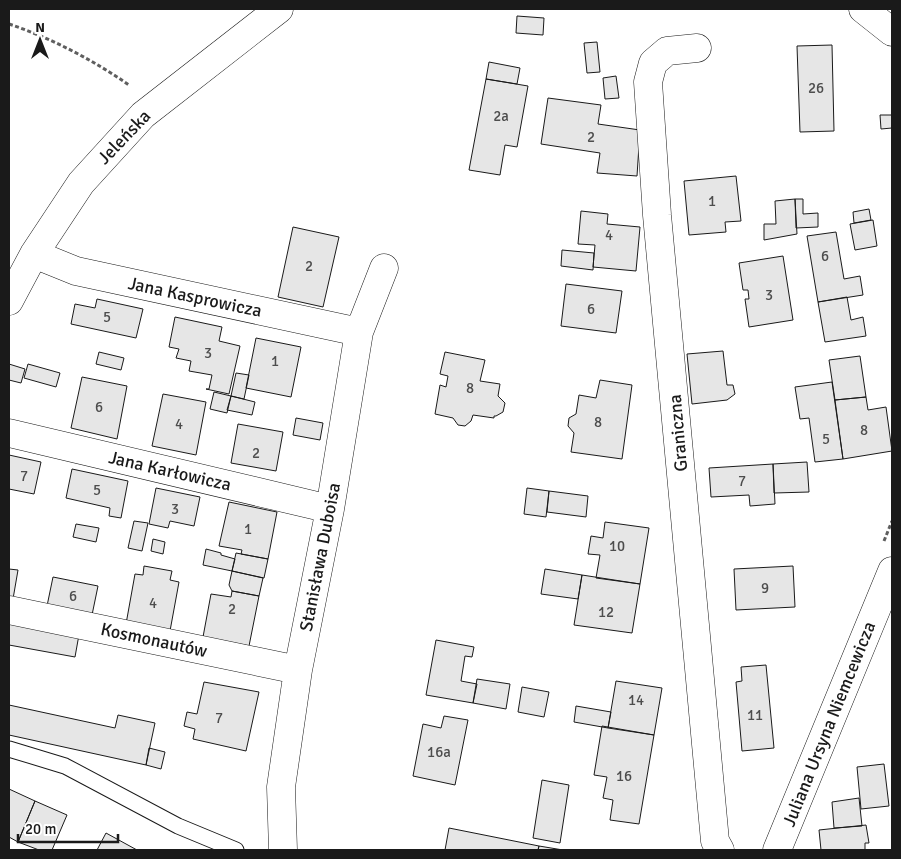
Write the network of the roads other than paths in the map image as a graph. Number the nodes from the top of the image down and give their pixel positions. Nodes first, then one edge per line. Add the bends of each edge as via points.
1 (279, 9) edge
2 (863, 9) edge
3 (892, 32) edge
4 (697, 48) dead end
5 (34, 254) junction
6 (384, 268) dead end
7 (9, 301) edge
8 (359, 332) junction
9 (9, 433) edge
10 (330, 510) junction
11 (892, 571) edge
12 (9, 610) edge
13 (298, 670) junction
14 (9, 749) edge
15 (236, 850) edge
16 (283, 850) edge
17 (720, 850) edge
18 (777, 850) edge

1 - 5 street, Jeleńska via 143,115 81,183
2 - 3 street
4 - 17 street, Graniczna via 667,51 653,63 648,82 659,235 715,840
5 - 7 street, Jeleńska
5 - 8 street, Jana Kasprowicza via 76,271
6 - 8 street, Stanisława Duboisa
8 - 10 street, Stanisława Duboisa
9 - 10 street, Jana Karłowicza
10 - 13 street, Stanisława Duboisa
11 - 18 street, Juliana Ursyna Niemcewicza
12 - 13 street, Kosmonautów
13 - 16 street, Stanisława Duboisa via 281,787
14 - 15 lane via 65,766 178,826

